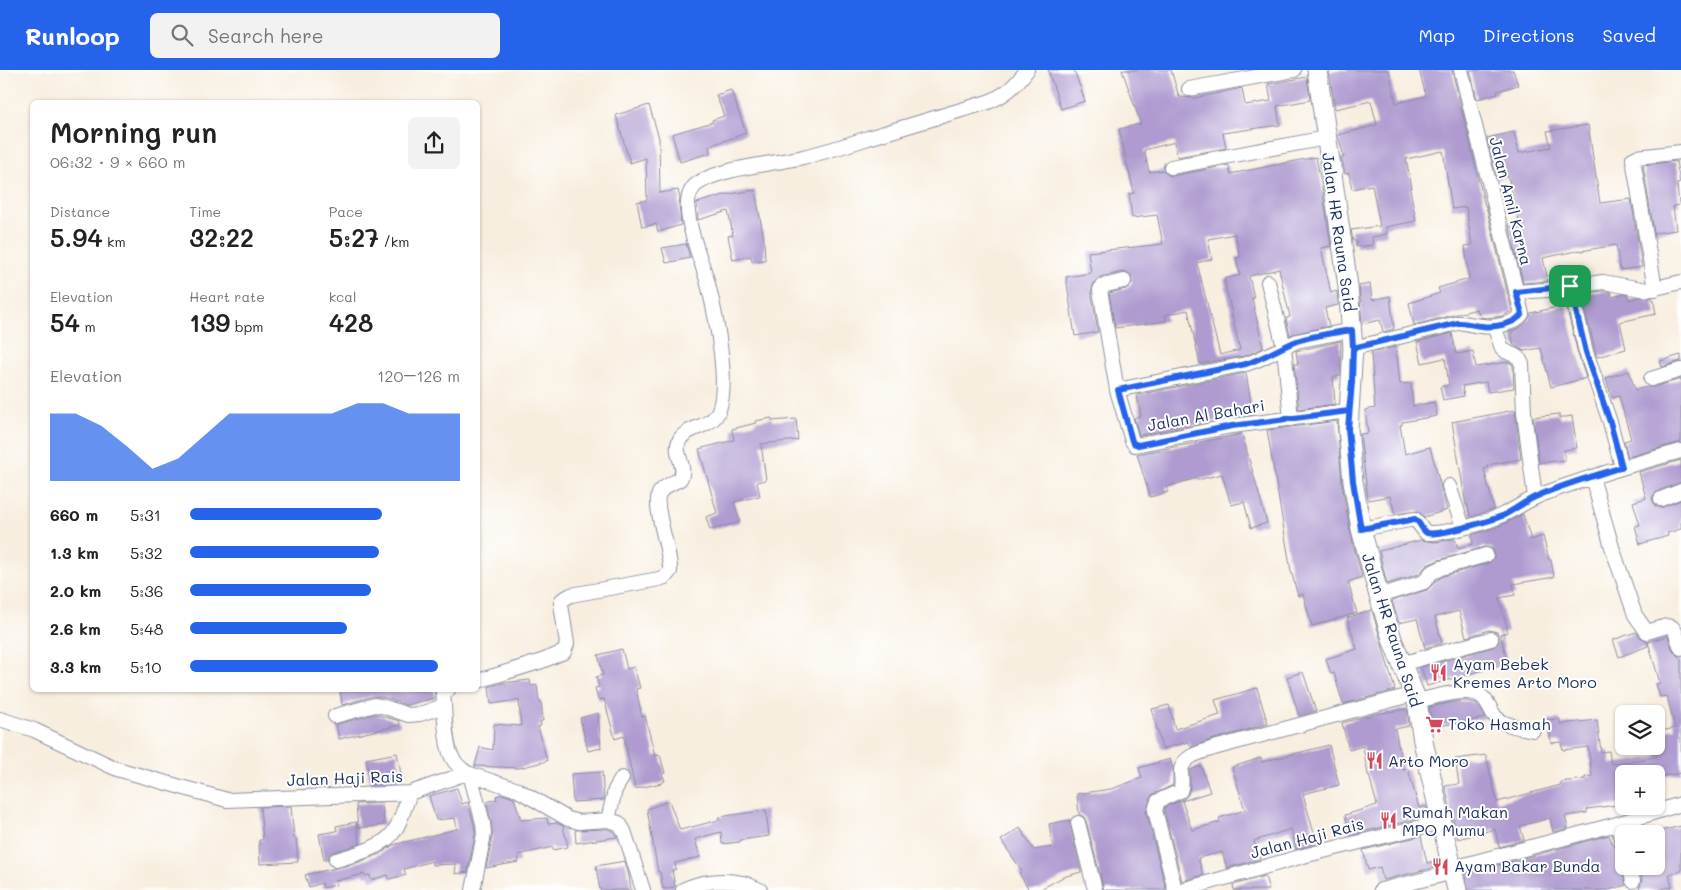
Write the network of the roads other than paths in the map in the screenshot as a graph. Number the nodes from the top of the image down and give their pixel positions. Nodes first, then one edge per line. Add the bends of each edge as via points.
1 (1027, 70) edge
2 (1294, 70) edge
3 (1317, 70) edge
4 (1461, 70) edge
5 (1189, 89) dead end
6 (1326, 138) junction
7 (1681, 152) edge
8 (1171, 167) dead end
9 (1124, 281) dead end
10 (1268, 282) dead end
11 (1681, 282) edge
12 (1570, 286) junction
13 (1654, 289) junction
14 (1516, 292) junction
15 (1494, 326) junction
16 (1352, 339) junction
17 (1284, 348) junction
18 (1681, 370) edge
19 (1651, 379) dead end
20 (1118, 390) junction
21 (1349, 411) junction
22 (1291, 419) junction
23 (1681, 451) edge
24 (1622, 467) junction
25 (1592, 477) junction
26 (1449, 486) dead end
27 (1681, 491) edge
28 (1535, 497) junction
29 (1661, 499) dead end
30 (1463, 527) junction
31 (1361, 529) junction
32 (1486, 556) dead end
33 (1379, 596) junction
34 (1492, 639) dead end
35 (1681, 648) edge
36 (1402, 664) junction
37 (480, 680) edge
38 (443, 692) edge
39 (1415, 697) junction
40 (444, 706) junction
41 (335, 716) dead end
42 (0, 719) edge
43 (1533, 730) dead end
44 (469, 774) junction
45 (622, 778) dead end
46 (410, 793) junction
47 (1681, 804) edge
48 (608, 820) junction
49 (1442, 822) junction
50 (1078, 823) dead end
51 (1617, 824) joint
52 (336, 860) dead end
53 (1632, 875) edge
54 (1455, 877) edge
55 (1634, 881) dead end
56 (473, 890) edge
57 (643, 890) edge
58 (683, 890) edge
59 (760, 890) edge
60 (1095, 890) edge
61 (1175, 890) edge
62 (1182, 890) edge
63 (1381, 890) edge

1 - 37 street via 1000,98 803,157 716,174 695,185 689,194 687,207 708,282 721,347 722,394 720,409 714,418 684,434 679,441 677,449 682,476 657,497 670,567 668,574 659,579 566,597 561,604 567,644 564,652
2 - 5 street
3 - 6 main road, Jalan HR Rauna Said
4 - 14 street, Jalan Amil Karna
6 - 8 street
6 - 16 main road, Jalan HR Rauna Said via 1348,286
7 - 13 street via 1633,159
9 - 20 street, Jalan Al Bahari via 1102,286 1100,290
10 - 17 street
11 - 13 street
12 - 13 street via 1603,282 1641,290
12 - 14 street
12 - 24 street via 1586,352
14 - 15 street, Jalan Amil Karna via 1522,314 1519,319
15 - 16 street, Jalan Amil Karna via 1458,323
15 - 28 street via 1502,348 1518,357 1522,364 1524,413
16 - 17 street, Jalan Amil Karna via 1312,337
16 - 21 main road, Jalan HR Rauna Said
17 - 20 street, Jalan Amil Karna via 1246,364
17 - 22 street
18 - 19 street
20 - 22 street, Jalan Al Bahari via 1135,444
21 - 22 street, Jalan Al Bahari
21 - 31 main road, Jalan HR Rauna Said via 1349,446
23 - 24 street
24 - 25 street
25 - 28 street
25 - 35 street via 1635,615 1647,632 1672,627
26 - 30 street
27 - 29 street
28 - 30 street via 1502,515
30 - 31 street via 1426,532 1417,520 1411,519
31 - 33 main road, Jalan HR Rauna Said
32 - 33 street via 1441,568 1424,582
33 - 36 main road, Jalan HR Rauna Said
34 - 36 street
36 - 39 main road, Jalan HR Rauna Said
38 - 40 street
39 - 43 street via 1472,693 1481,696 1502,723
39 - 49 main road, Jalan HR Rauna Said
39 - 61 street via 1214,748 1190,757 1181,766 1180,791 1158,801 1155,810
40 - 41 street via 408,716 375,706
40 - 44 street via 452,758
42 - 46 street, Jalan Haji Rais via 34,730 117,769 227,800
44 - 46 street, Jalan Haji Rais
44 - 48 street via 518,790 568,820
44 - 56 street via 484,834
45 - 48 street via 615,790
46 - 52 street via 390,837 364,852
47 - 51 street
48 - 57 street via 622,826
49 - 54 main road, Jalan HR Rauna Said
49 - 62 street, Jalan Haji Rais
50 - 60 street
51 - 54 street
53 - 55 street
54 - 63 street
58 - 59 street via 700,883 715,882 740,882

